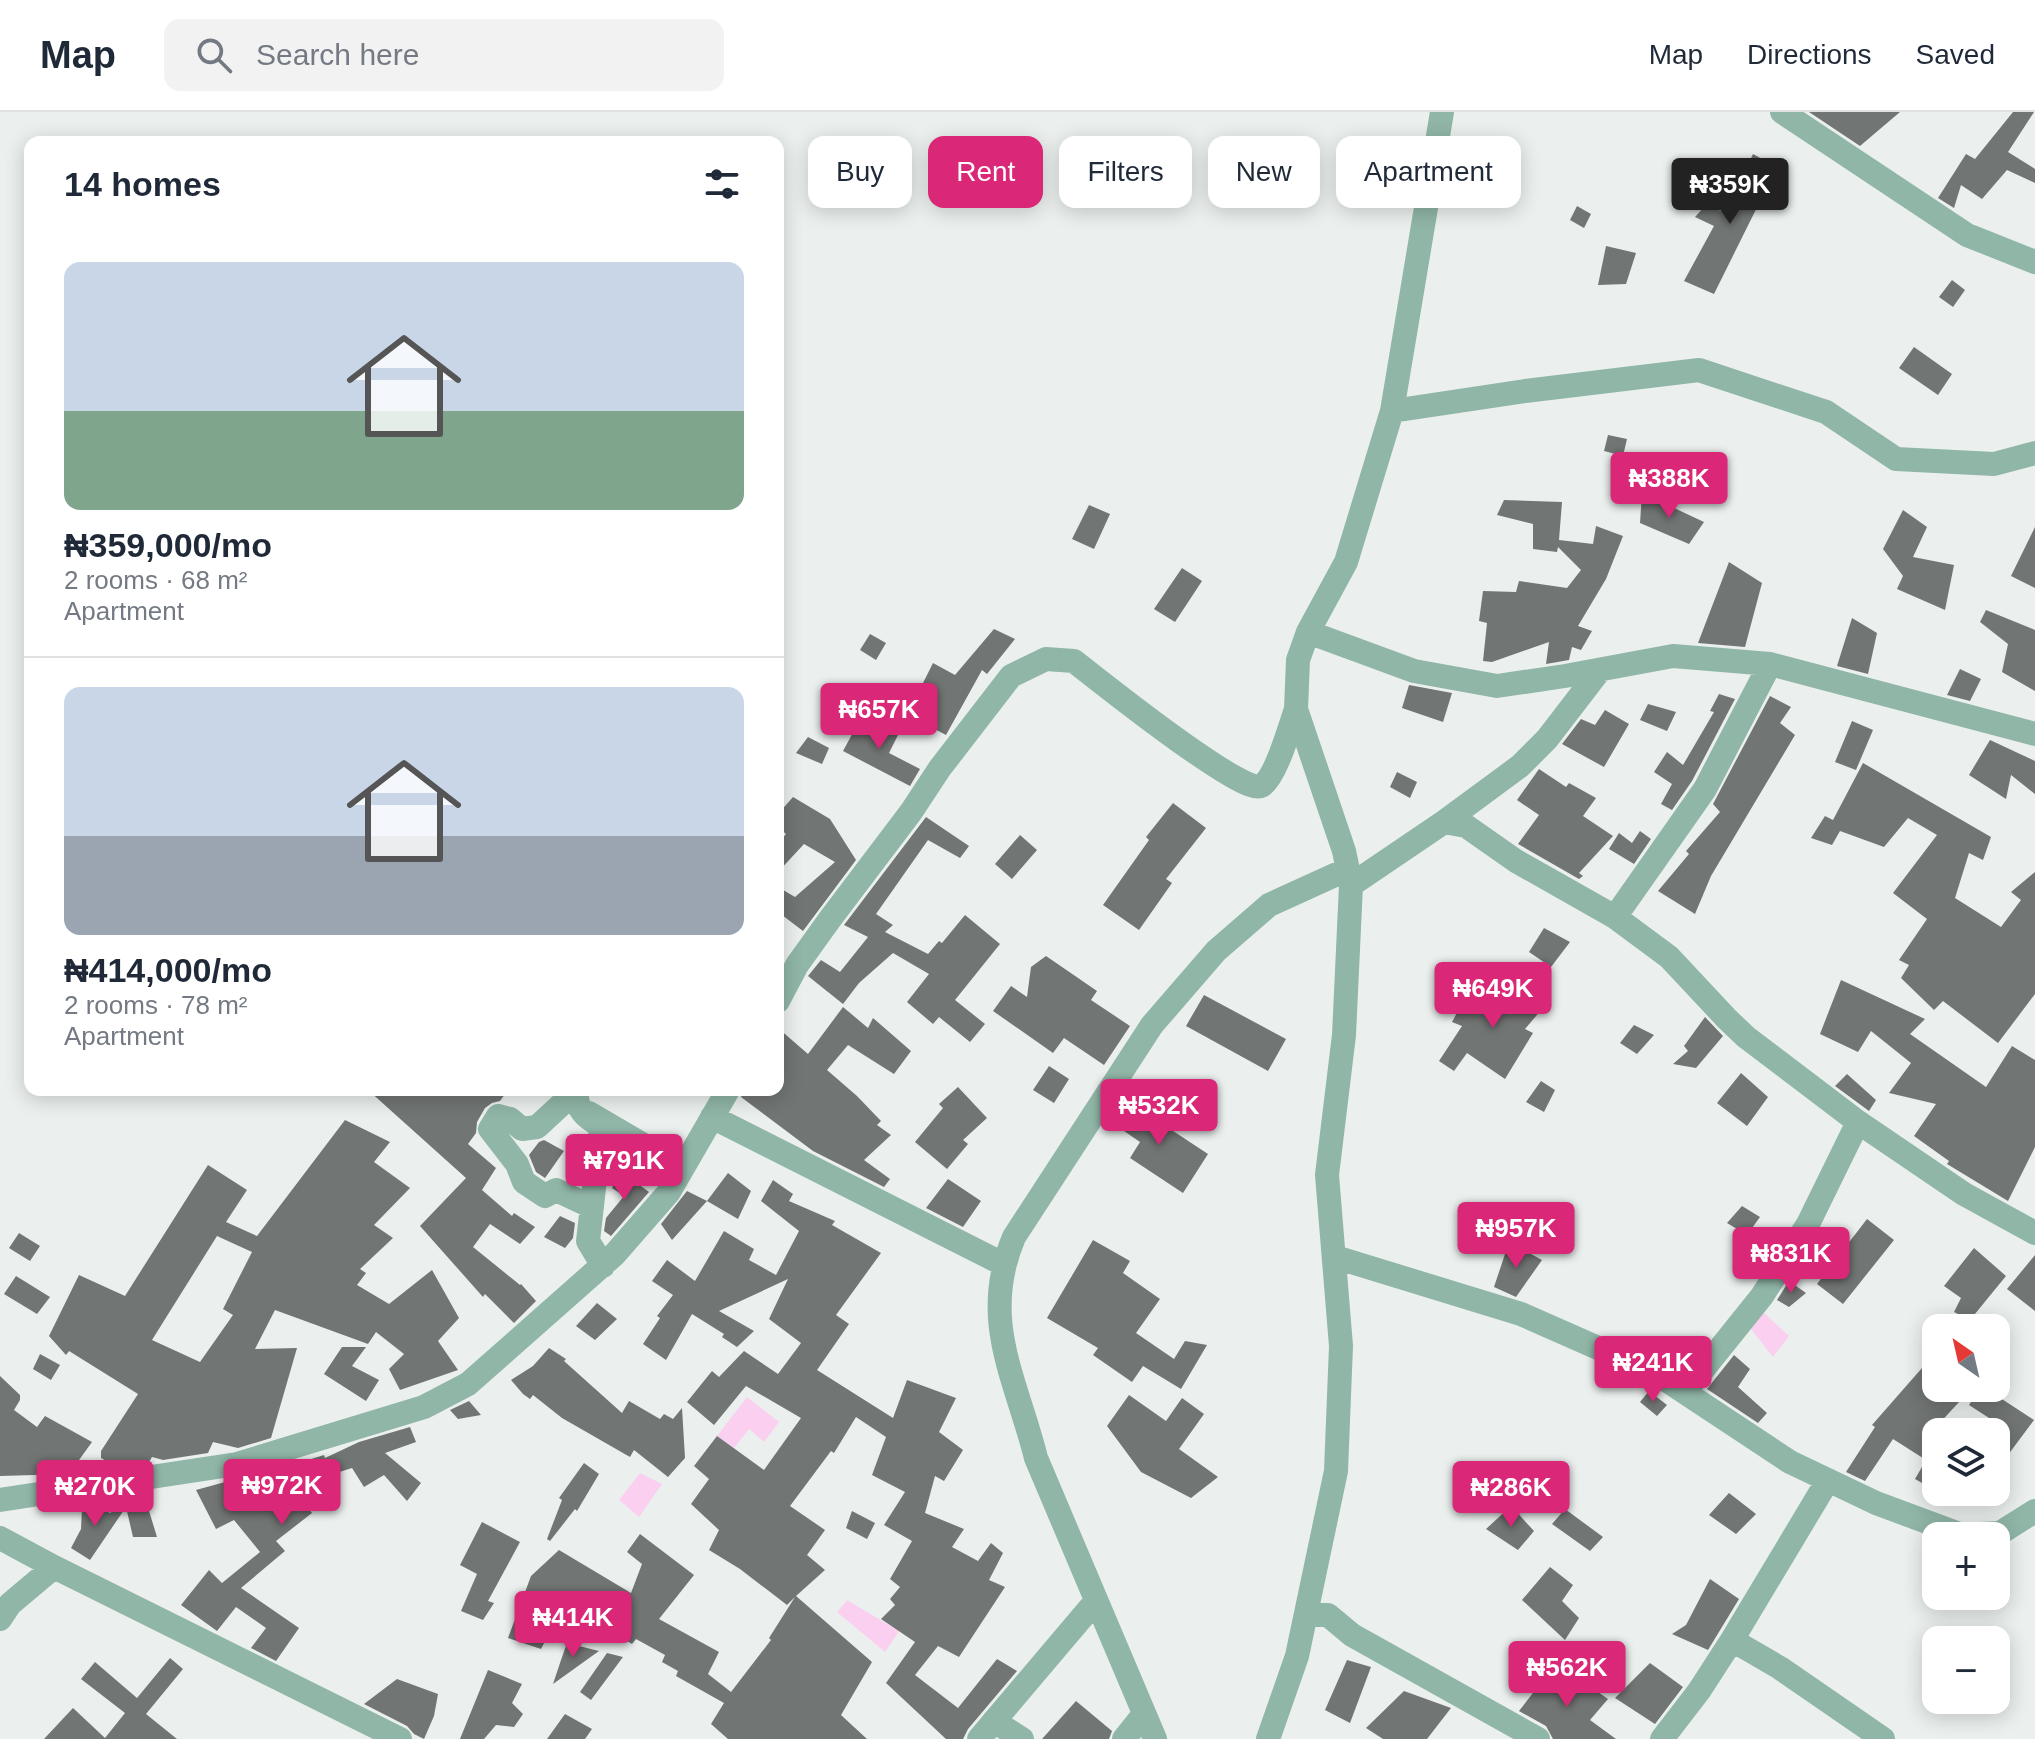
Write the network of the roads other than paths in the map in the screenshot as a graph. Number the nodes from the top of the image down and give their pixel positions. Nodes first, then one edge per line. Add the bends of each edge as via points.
1 (1442, 112) edge
2 (1782, 112) edge
3 (2035, 262) edge
4 (1392, 411) junction
5 (2035, 453) edge
6 (1308, 632) junction
7 (1770, 664) junction
8 (1600, 670) junction
9 (1296, 709) junction
10 (2035, 734) edge
11 (1444, 822) junction
12 (1350, 877) junction
13 (1615, 917) junction
14 (784, 990) edge
15 (578, 1096) edge
16 (724, 1096) edge
17 (712, 1117) junction
18 (1858, 1122) junction
19 (683, 1168) junction
20 (592, 1207) junction
21 (2035, 1233) edge
22 (1335, 1257) junction
23 (1003, 1264) junction
24 (603, 1266) junction
25 (1685, 1392) junction
26 (1828, 1480) junction
27 (0, 1500) edge
28 (2035, 1511) edge
29 (0, 1538) edge
30 (54, 1567) junction
31 (1095, 1602) junction
32 (1306, 1615) junction
33 (0, 1619) edge
34 (1732, 1640) junction
35 (1144, 1714) junction
36 (987, 1730) edge
37 (400, 1739) edge
38 (1022, 1739) edge
39 (1124, 1739) edge
40 (1155, 1739) edge
41 (1268, 1739) edge
42 (1538, 1739) edge
43 (1662, 1739) edge
44 (1883, 1739) edge

1 - 4 street
2 - 3 street via 1967,235
4 - 5 street via 1699,370 1826,412 1896,459 1994,464
4 - 6 street via 1346,562
6 - 8 street via 1414,671 1497,686
6 - 9 street via 1298,660
7 - 8 street via 1673,656
7 - 10 street
7 - 13 street via 1705,789
8 - 11 street via 1520,766
9 - 12 street
9 - 14 street via 1271,775 1261,787 1251,788 1220,771 1074,661 1046,659 1011,676 821,930
11 - 12 street
11 - 13 street via 1466,826
12 - 22 street via 1344,1035 1327,1175
12 - 23 street via 1269,905 1207,961 1152,1025 1014,1237
13 - 18 street via 1669,957 1746,1037
15 - 19 street
15 - 20 street via 584,1116 601,1126
15 - 20 street via 537,1127 522,1129 498,1116 490,1129 524,1182 545,1196 556,1190
16 - 17 street
17 - 19 street
17 - 23 street
18 - 21 street via 1964,1194
18 - 25 street via 1808,1224 1762,1296
19 - 24 street via 669,1192
20 - 24 street via 588,1241
22 - 25 street via 1521,1314 1657,1374
22 - 32 street via 1341,1346 1336,1471
23 - 31 street via 998,1315 1004,1356 1036,1458
24 - 27 street via 468,1384 424,1407 237,1464
25 - 26 street via 1790,1462
26 - 28 street via 1962,1535 2000,1533
26 - 34 street
29 - 30 street
30 - 33 street
30 - 37 street
31 - 35 street
31 - 36 street
32 - 41 street
32 - 42 street via 1328,1615 1352,1635
34 - 43 street
34 - 44 street
35 - 39 street
35 - 40 street
36 - 38 street

